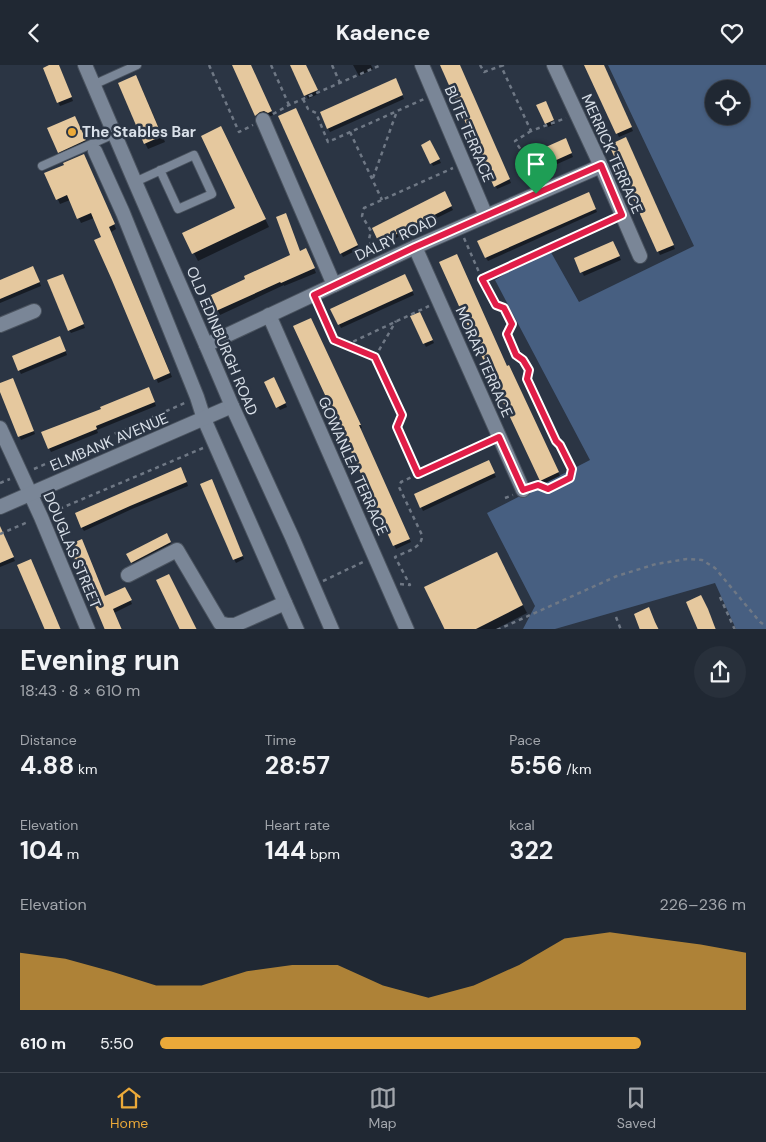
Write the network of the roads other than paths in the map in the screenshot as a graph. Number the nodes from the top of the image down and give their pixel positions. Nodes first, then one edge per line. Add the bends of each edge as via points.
1 (85, 65) edge
2 (137, 65) edge
3 (422, 65) edge
4 (554, 65) edge
5 (93, 85) junction
6 (263, 120) road end
7 (114, 134) junction
8 (95, 151) dead end
9 (601, 165) junction
10 (42, 166) dead end
11 (160, 169) junction
12 (134, 181) junction
13 (486, 215) junction
14 (415, 247) junction
15 (640, 256) dead end
16 (334, 285) junction
17 (34, 311) dead end
18 (269, 315) junction
19 (0, 325) edge
20 (206, 345) junction
21 (232, 407) junction
22 (204, 419) junction
23 (0, 429) edge
24 (523, 490) road end
25 (30, 494) junction
26 (0, 507) edge
27 (128, 575) dead end
28 (285, 603) junction
29 (88, 629) edge
30 (297, 629) edge
31 (332, 629) edge
32 (407, 629) edge

1 - 5 street, OLD EDINBURGH ROAD
2 - 5 lane
3 - 13 street, BUTE TERRACE
4 - 9 street, MERRICK TERRACE
5 - 7 street, OLD EDINBURGH ROAD
6 - 16 street
7 - 10 lane
7 - 12 street, OLD EDINBURGH ROAD
8 - 22 street via 123,213
9 - 13 street, DALRY ROAD
9 - 15 street, MERRICK TERRACE
11 - 11 lane via 194,155 212,194 178,209
11 - 12 lane
12 - 20 street, OLD EDINBURGH ROAD
13 - 14 street, DALRY ROAD
14 - 16 street, DALRY ROAD
14 - 24 street, MORAR TERRACE
16 - 18 street, DALRY ROAD
17 - 19 street
18 - 20 street, DALRY ROAD
18 - 32 street, GOWANLEA TERRACE
20 - 21 street, OLD EDINBURGH ROAD
21 - 22 street, ELMBANK AVENUE
21 - 31 street, OLD EDINBURGH ROAD
22 - 25 street, ELMBANK AVENUE
22 - 28 street
23 - 25 street, DOUGLAS STREET
25 - 26 street, ELMBANK AVENUE
25 - 29 street, DOUGLAS STREET
27 - 28 street via 177,550 220,623 235,625
28 - 30 street

